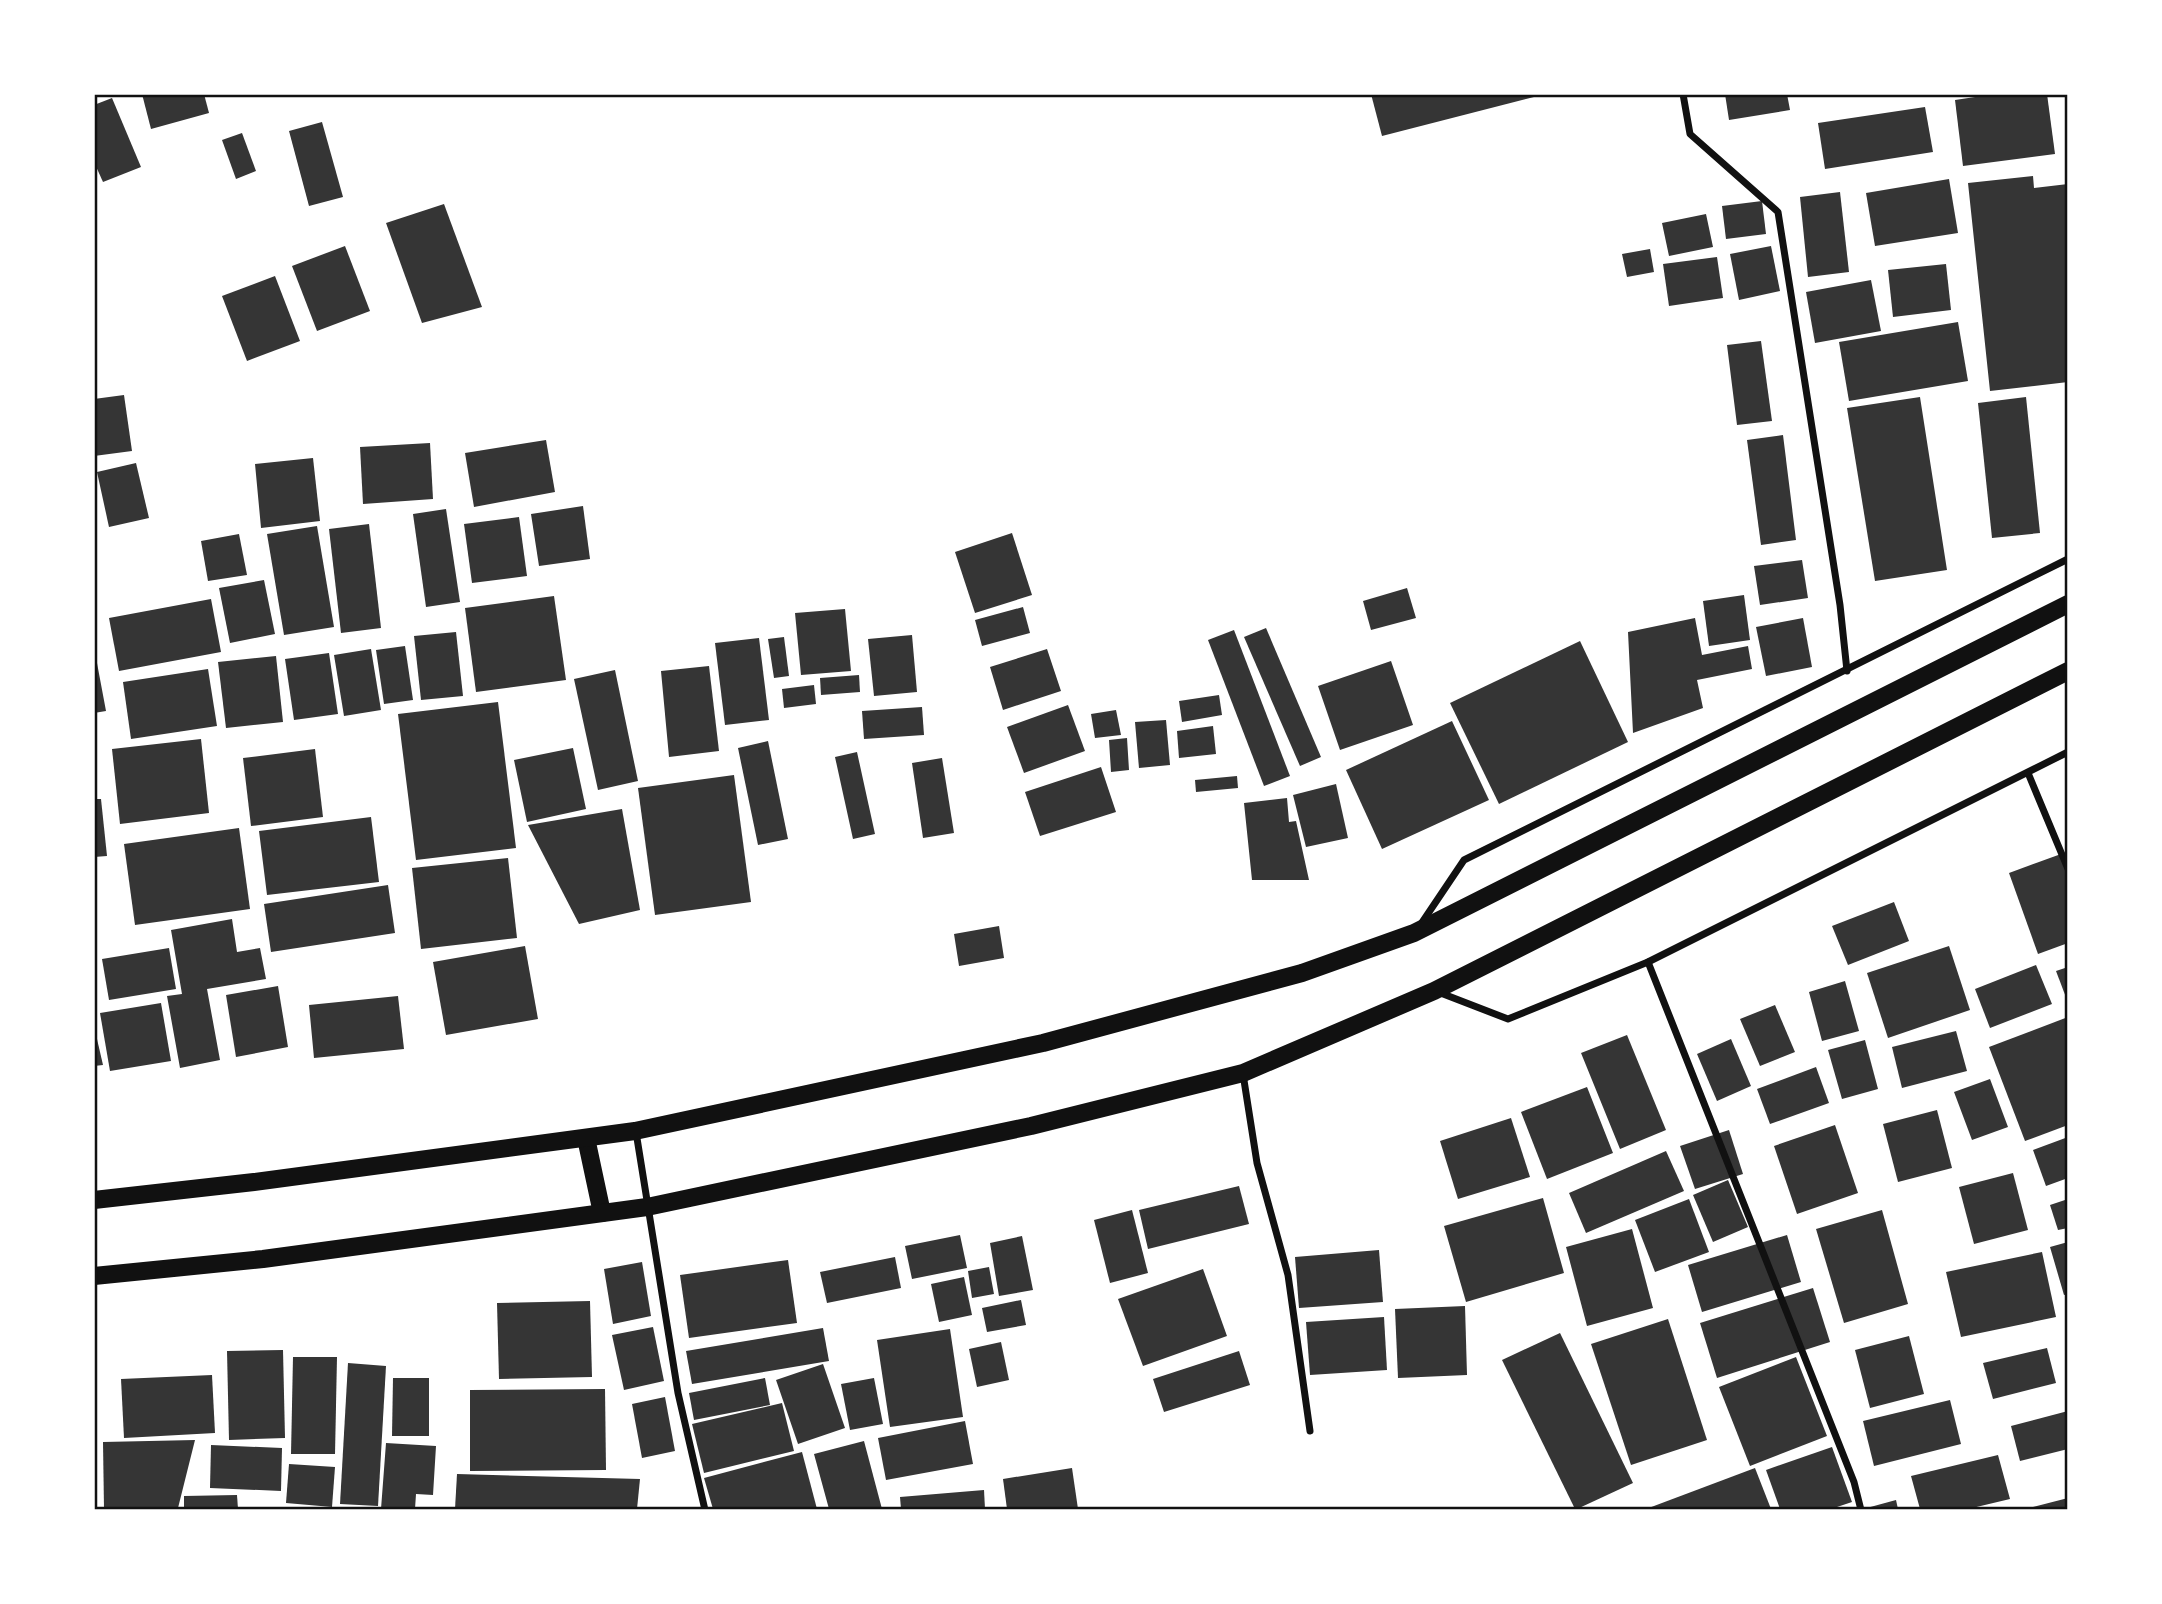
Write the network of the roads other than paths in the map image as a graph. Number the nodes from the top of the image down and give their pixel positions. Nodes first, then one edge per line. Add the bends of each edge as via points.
1 (1683, 94) edge
2 (2067, 559) edge
3 (2067, 604) edge
4 (1847, 671) junction
5 (2067, 671) edge
6 (2067, 752) edge
7 (2028, 773) junction
8 (2067, 869) edge
9 (1414, 933) junction
10 (1647, 962) junction
11 (1434, 991) junction
12 (1243, 1073) junction
13 (635, 1131) junction
14 (586, 1138) junction
15 (94, 1200) edge
16 (647, 1207) junction
17 (603, 1213) junction
18 (94, 1276) edge
19 (1310, 1431) dead end
20 (705, 1510) edge
21 (1861, 1510) edge

1 - 4 street via 1690,134 1778,212
2 - 4 street
3 - 9 main road
4 - 9 street via 1464,860
5 - 11 main road
6 - 7 street
7 - 8 street
7 - 10 street
9 - 13 main road via 1302,973 1043,1043
10 - 11 street via 1508,1019
10 - 21 street via 1854,1482
11 - 12 main road
12 - 16 main road via 1031,1126
12 - 19 street via 1257,1163 1288,1275
13 - 14 main road
13 - 16 street
14 - 15 main road
14 - 17 main road
16 - 17 main road
16 - 20 street via 678,1393
17 - 18 main road via 263,1259

